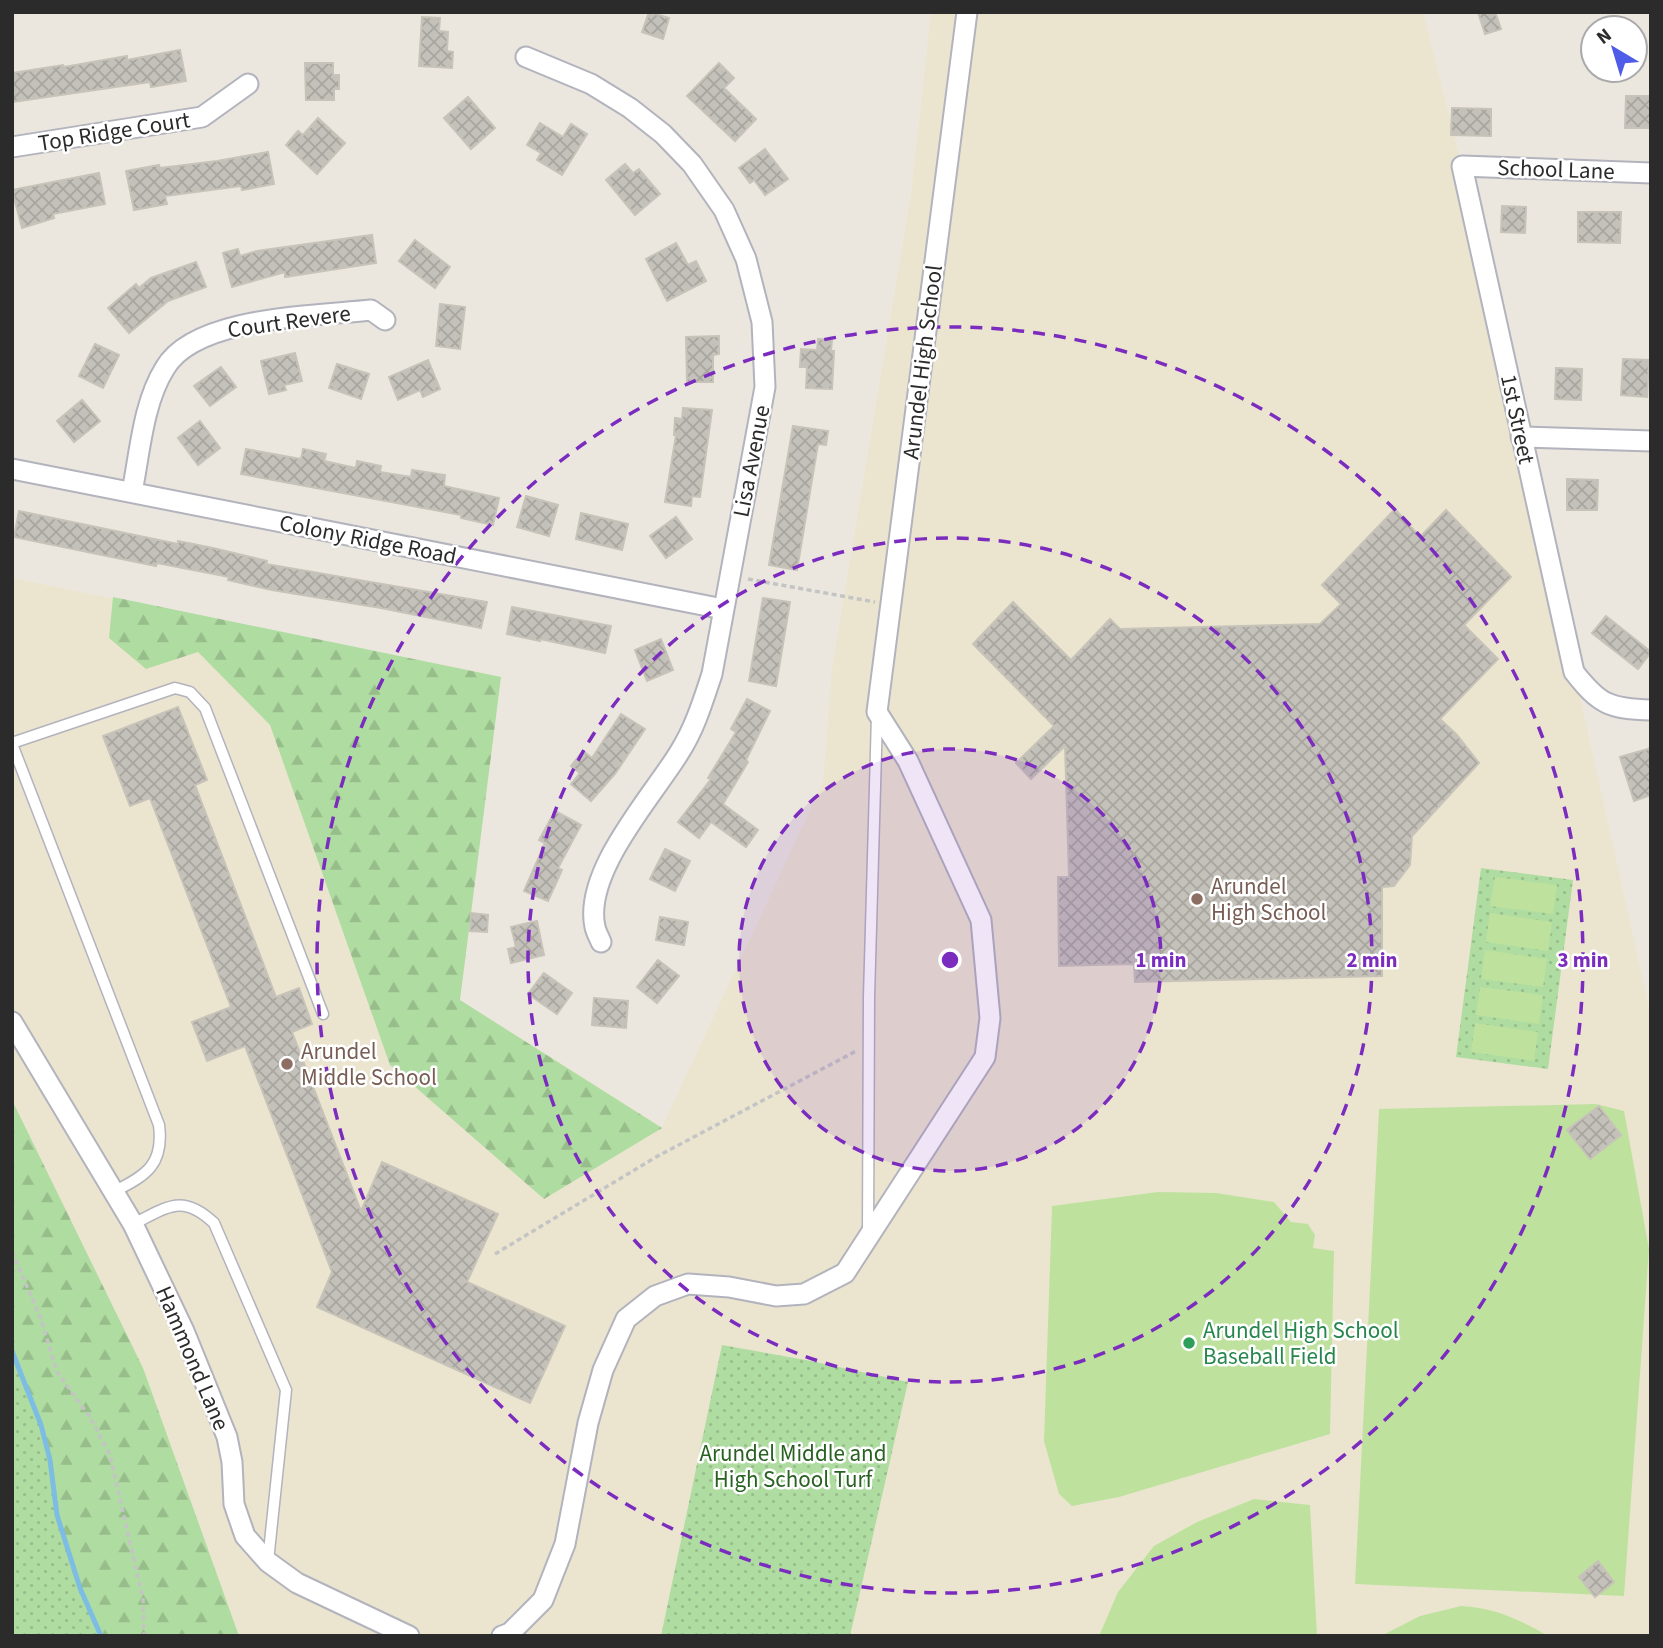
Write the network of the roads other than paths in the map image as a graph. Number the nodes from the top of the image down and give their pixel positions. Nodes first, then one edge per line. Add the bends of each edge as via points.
1 (967, 12) edge
2 (526, 57) dead end
3 (248, 84) dead end
4 (12, 147) edge
5 (1462, 166) joint
6 (1651, 173) edge
7 (385, 320) dead end
8 (1521, 437) junction
9 (1651, 441) edge
10 (12, 469) edge
11 (132, 492) junction
12 (723, 609) junction
13 (1651, 710) edge
14 (877, 712) junction
15 (12, 743) edge
16 (601, 942) dead end
17 (323, 1014) dead end
18 (12, 1022) edge
19 (115, 1191) junction
20 (133, 1224) junction
21 (868, 1238) junction
22 (268, 1562) junction
23 (409, 1636) edge
24 (502, 1636) edge

1 - 14 street, Arundel High School
2 - 12 street, Lisa Avenue via 591,84 663,134 692,164 724,210 746,259 761,322 765,387
3 - 4 street, Top Ridge Court via 202,117
5 - 6 street, School Lane
5 - 8 street, 1st Street
7 - 11 street, Court Revere via 371,310 262,322 221,330 189,344 166,366 152,397
8 - 9 street
8 - 13 street, 1st Street via 1574,672 1594,697 1623,710
10 - 11 street, Colony Ridge Road
11 - 12 street, Colony Ridge Road
12 - 16 street, Lisa Avenue via 712,674 699,714 600,881 595,927
14 - 21 lane, Arundel High School
14 - 21 street via 908,761 981,920 990,1018 985,1057
15 - 17 lane via 175,688 190,692 210,720
15 - 19 lane via 159,1125 161,1144 153,1166
18 - 19 street, Hammond Lane
19 - 20 street, Hammond Lane
20 - 22 street, Hammond Lane via 227,1437 234,1504 245,1536
20 - 22 lane via 164,1208 186,1205 214,1223 286,1390
21 - 24 street via 845,1273 804,1294 776,1296 688,1284 655,1296 626,1319 603,1370 588,1423 565,1544 543,1600
22 - 23 street, Hammond Lane via 297,1583

